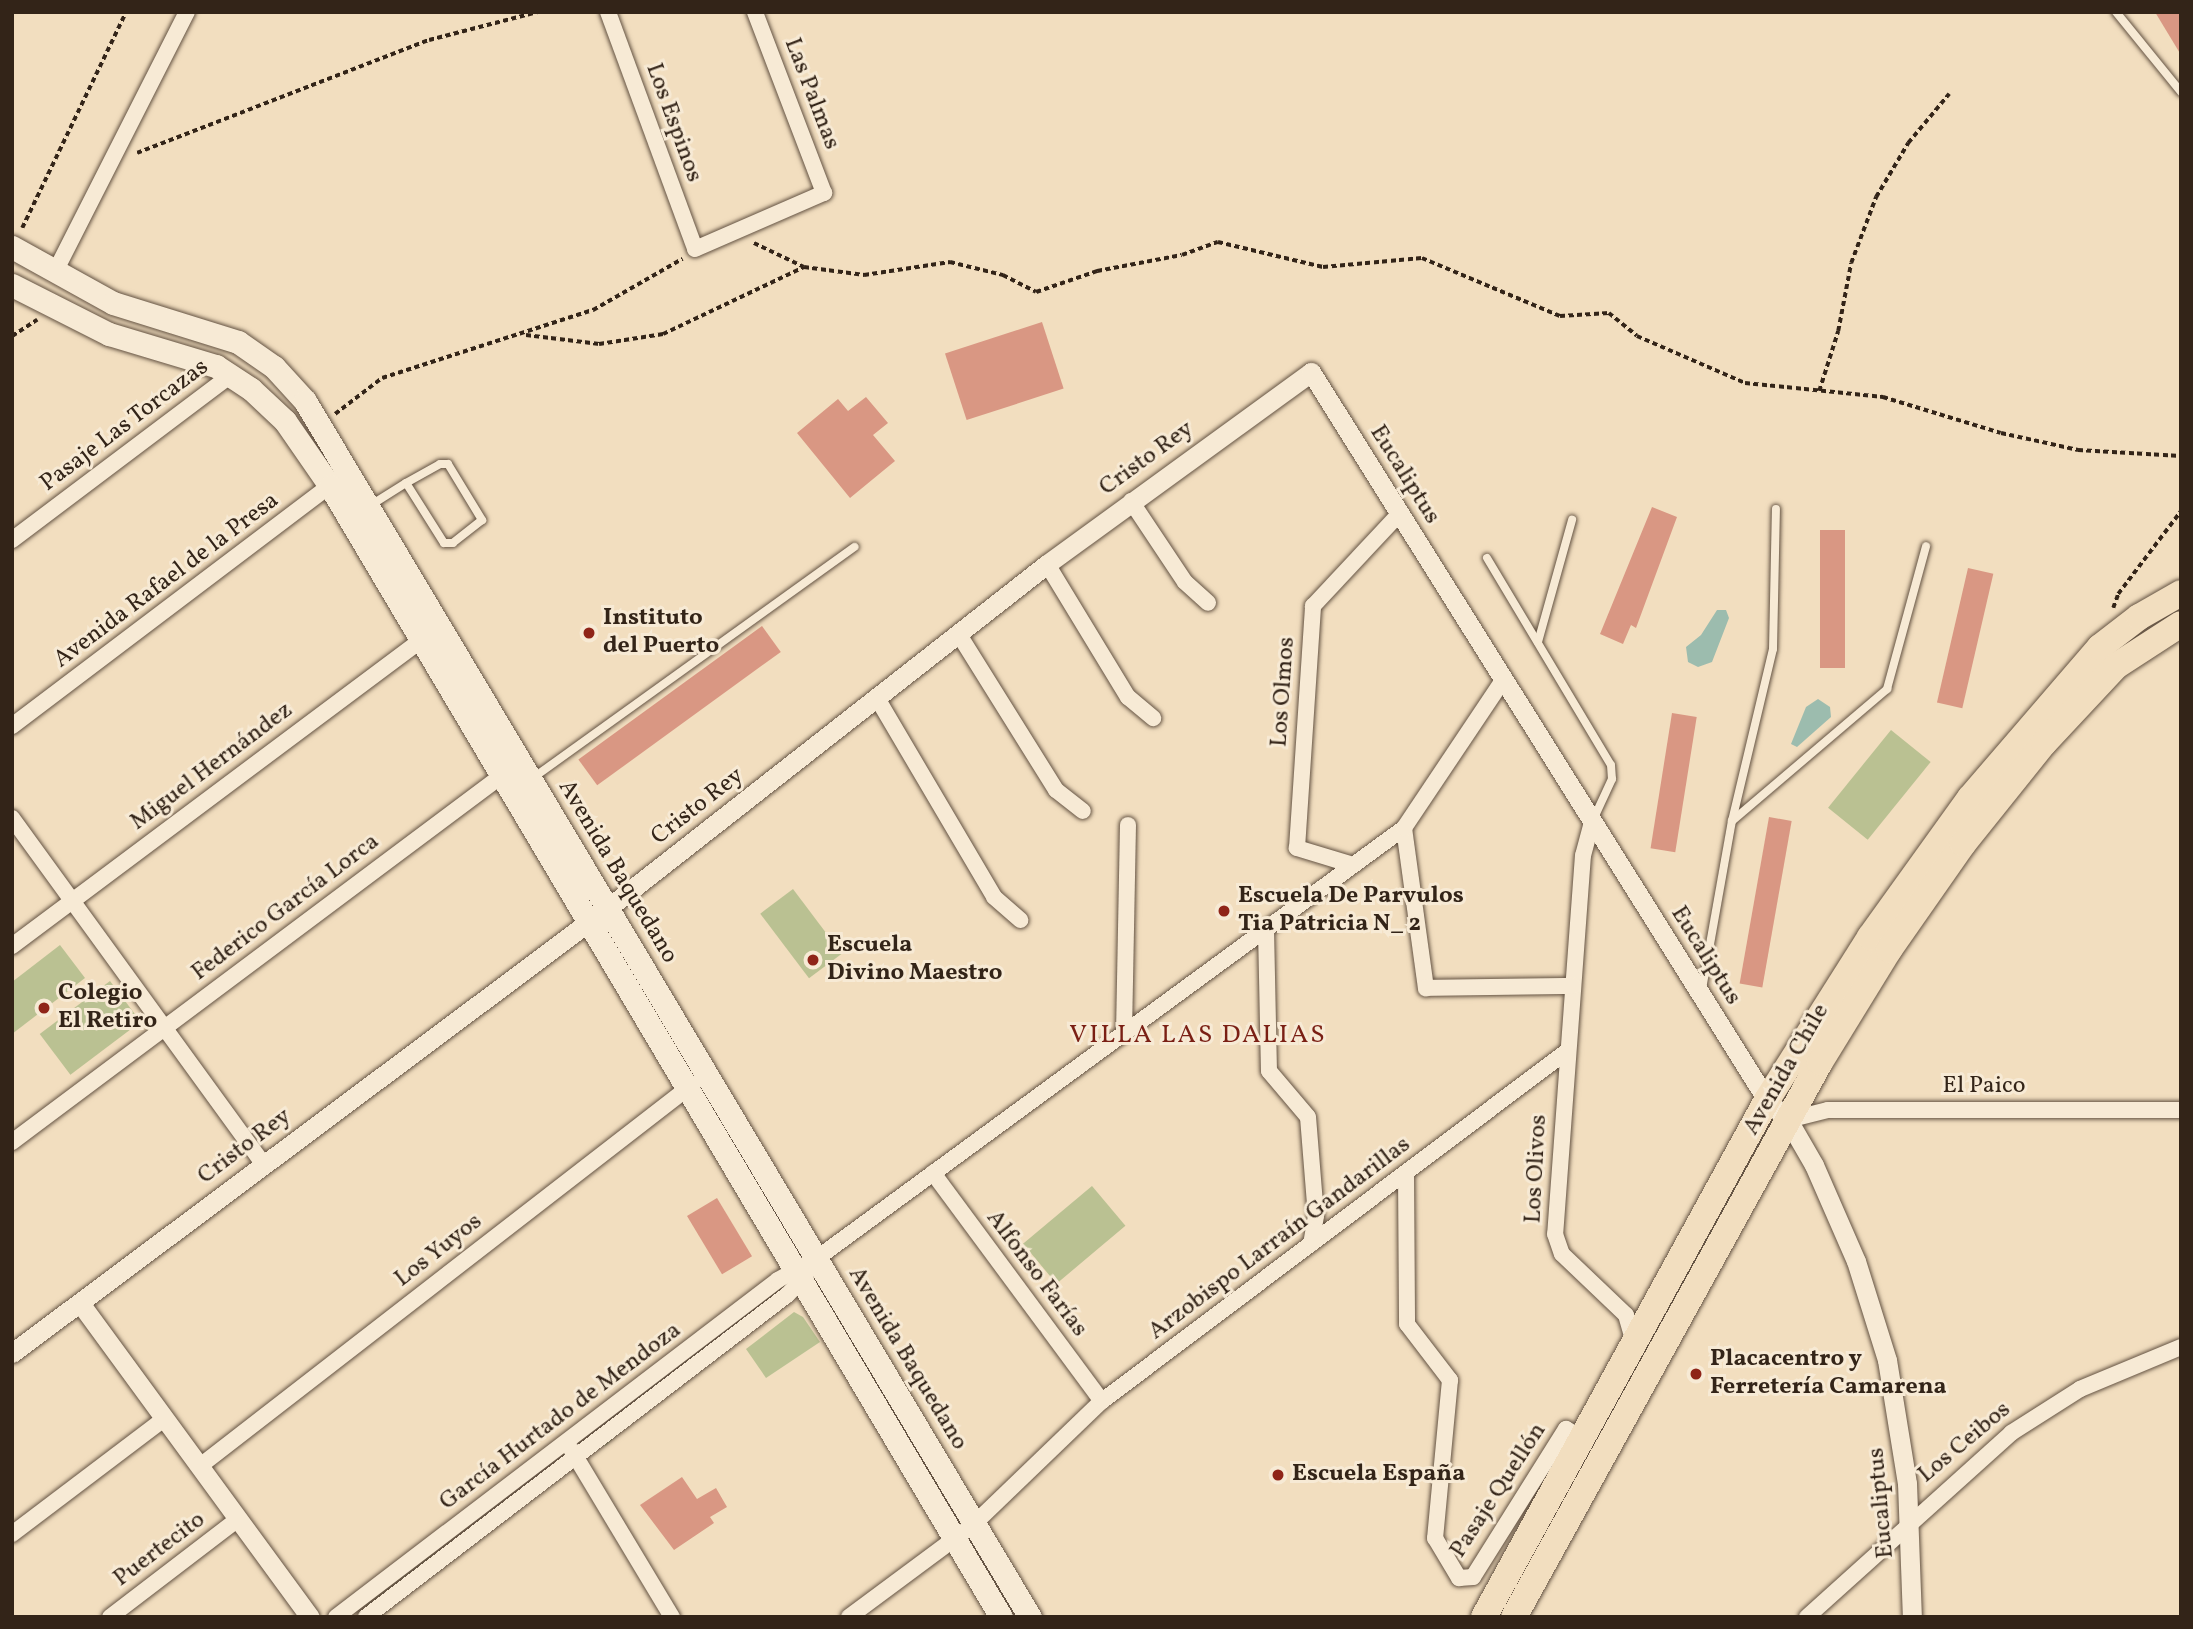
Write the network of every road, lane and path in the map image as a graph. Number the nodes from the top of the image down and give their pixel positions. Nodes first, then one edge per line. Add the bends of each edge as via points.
1 (126, 12) edge
2 (187, 12) edge
3 (537, 12) edge
4 (608, 12) edge
5 (755, 12) edge
6 (2116, 12) edge
7 (2181, 93) edge
8 (1949, 94) dead end
9 (116, 161) junction
10 (733, 233) junction
11 (12, 247) edge
12 (695, 249) junction
13 (804, 267) junction
14 (55, 272) junction
15 (12, 285) edge
16 (54, 309) junction
17 (524, 335) junction
18 (12, 336) edge
19 (1311, 372) joint
20 (231, 374) junction
21 (1819, 391) junction
22 (322, 428) junction
23 (2181, 456) edge
24 (349, 472) junction
25 (406, 483) junction
26 (330, 486) junction
27 (1131, 500) junction
28 (369, 506) junction
29 (1776, 509) dead end
30 (2181, 511) edge
31 (1399, 514) junction
32 (1572, 520) dead end
33 (12, 540) edge
34 (1926, 546) dead end
35 (855, 547) dead end
36 (1487, 558) dead end
37 (1047, 564) junction
38 (2181, 581) edge
39 (2170, 598) edge
40 (1208, 603) dead end
41 (2181, 624) edge
42 (440, 626) junction
43 (958, 633) junction
44 (421, 640) junction
45 (1538, 642) junction
46 (2100, 647) junction
47 (1503, 680) junction
48 (877, 698) junction
49 (1153, 718) dead end
50 (12, 726) edge
51 (526, 770) junction
52 (502, 775) junction
53 (1083, 811) dead end
54 (12, 818) edge
55 (1732, 821) junction
56 (1592, 822) junction
57 (1128, 825) dead end
58 (1404, 828) junction
59 (1353, 865) junction
60 (72, 901) junction
61 (607, 908) junction
62 (588, 920) junction
63 (1020, 920) dead end
64 (1266, 929) junction
65 (12, 946) edge
66 (1573, 986) junction
67 (1701, 995) junction
68 (164, 1028) junction
69 (1124, 1033) junction
70 (1566, 1052) junction
71 (707, 1075) junction
72 (687, 1088) junction
73 (1767, 1100) junction
74 (2181, 1111) edge
75 (1788, 1119) junction
76 (12, 1142) edge
77 (263, 1164) junction
78 (933, 1173) junction
79 (1406, 1173) junction
80 (1311, 1244) junction
81 (816, 1259) junction
82 (799, 1276) junction
83 (79, 1303) junction
84 (1634, 1343) junction
85 (2181, 1347) edge
86 (12, 1353) edge
87 (1102, 1401) junction
88 (164, 1419) junction
89 (1582, 1438) junction
90 (566, 1441) junction
91 (576, 1457) junction
92 (200, 1465) junction
93 (238, 1519) junction
94 (1910, 1520) junction
95 (974, 1524) junction
96 (12, 1534) edge
97 (955, 1539) junction
98 (110, 1617) edge
99 (310, 1617) edge
100 (336, 1617) edge
101 (366, 1617) edge
102 (672, 1617) edge
103 (849, 1617) edge
104 (1001, 1617) edge
105 (1030, 1617) edge
106 (1484, 1617) edge
107 (1514, 1617) edge
108 (1807, 1617) edge
109 (1912, 1617) edge

1 - 11 path
2 - 9 street
3 - 9 path via 429,40
4 - 12 street, Los Espinos
5 - 10 street, Las Palmas via 824,193
6 - 7 lane
8 - 21 path via 1908,143 1876,197 1851,263 1838,331
9 - 14 street
10 - 12 street
10 - 13 path
11 - 14 main road, Avenida Baquedano
12 - 17 path via 629,293
13 - 17 path via 681,328 644,339 574,344
13 - 21 path via 864,275 950,262 1003,275 1035,292 1097,271 1182,255 1218,242 1322,267 1422,258 1560,316 1609,313 1637,336 1745,383
14 - 22 main road, Avenida Baquedano via 113,303 219,333 255,352 291,383
15 - 16 main road, Avenida Baquedano
16 - 18 path
16 - 20 main road, Avenida Baquedano via 109,334 200,360
17 - 22 path via 382,378 347,402
19 - 27 street, Cristo Rey
19 - 31 street, Eucaliptus
20 - 26 main road, Avenida Baquedano via 285,421
20 - 33 street, Pasaje Las Torcazas
21 - 23 path via 1893,399 2065,448
22 - 24 main road, Avenida Baquedano
24 - 26 street, Avenida Rafael de la Presa
24 - 28 main road, Avenida Baquedano
25 - 25 lane via 444,543 453,543 482,520 448,464 439,464
25 - 28 lane
26 - 44 main road, Avenida Baquedano
26 - 50 street, Avenida Rafael de la Presa
27 - 37 street, Cristo Rey
27 - 40 street via 1185,582
28 - 42 main road, Avenida Baquedano
29 - 55 lane via 1773,649
30 - 46 path via 2118,594
31 - 47 street, Eucaliptus
31 - 59 street, Los Olmos via 1313,606 1297,848
32 - 45 lane
34 - 55 lane via 1887,689
35 - 51 lane
36 - 45 lane
37 - 43 street, Cristo Rey
37 - 49 street via 1128,697
38 - 39 highway, Avenida Chile
39 - 46 highway, Avenida Chile
41 - 75 highway, Avenida Chile via 2116,666 2003,793 1889,950
42 - 44 street, Miguel Hernández
42 - 51 main road, Avenida Baquedano
43 - 48 street, Cristo Rey
43 - 53 street via 1056,790
44 - 52 main road, Avenida Baquedano
44 - 60 street, Miguel Hernández
45 - 56 lane via 1611,765 1612,779
46 - 73 highway, Avenida Chile via 2024,732 1919,867 1834,990
47 - 56 street, Eucaliptus
47 - 58 street, García Hurtado de Mendoza
48 - 61 street, Cristo Rey
48 - 63 street via 993,897
51 - 52 street, Federico García Lorca
51 - 61 main road, Avenida Baquedano
52 - 62 main road, Avenida Baquedano
52 - 68 street, Federico García Lorca
54 - 60 street
55 - 67 lane
56 - 66 street via 1583,855
56 - 67 street, Eucaliptus
57 - 69 street
58 - 59 street, García Hurtado de Mendoza
58 - 66 street via 1426,988
59 - 64 street, García Hurtado de Mendoza
60 - 65 street, Miguel Hernández
60 - 68 street
61 - 62 street, Cristo Rey
61 - 71 main road, Avenida Baquedano
62 - 72 main road, Avenida Baquedano
62 - 77 street, Cristo Rey
64 - 69 street, García Hurtado de Mendoza
64 - 80 street via 1269,1072 1308,1117 1315,1216
66 - 70 street
67 - 73 street, Eucaliptus
68 - 76 street, Federico García Lorca
68 - 77 street
69 - 78 street, García Hurtado de Mendoza
70 - 79 street, Arzobispo Larraín Gandarillas
70 - 84 street, Los Olivos via 1555,1234 1562,1254 1626,1315
71 - 72 street, Los Yuyos
71 - 81 main road, Avenida Baquedano
72 - 82 main road, Avenida Baquedano
72 - 92 street, Los Yuyos
73 - 75 street, Eucaliptus
73 - 84 highway, Avenida Chile
74 - 75 street, El Paico via 1828,1110
75 - 94 street, Eucaliptus via 1836,1212 1873,1310 1898,1411
75 - 107 highway, Avenida Chile
77 - 83 street, Cristo Rey
78 - 81 street, García Hurtado de Mendoza
78 - 87 street, Alfonso Farías
79 - 80 street, Arzobispo Larraín Gandarillas
79 - 89 street, Pasaje Quellón via 1407,1324 1450,1380 1435,1538 1459,1577 1473,1577 1566,1429
80 - 87 street, Arzobispo Larraín Gandarillas
81 - 82 street, García Hurtado de Mendoza
81 - 95 main road, Avenida Baquedano
82 - 90 street, García Hurtado de Mendoza
82 - 91 street, García Hurtado de Mendoza
82 - 97 main road, Avenida Baquedano
83 - 86 street, Cristo Rey
83 - 88 street
84 - 89 highway, Avenida Chile
85 - 94 street, Los Ceibos via 2080,1389 2033,1417
87 - 95 street, Arzobispo Larraín Gandarillas
88 - 92 street
88 - 96 street
89 - 106 highway, Avenida Chile
90 - 91 street
90 - 100 street, García Hurtado de Mendoza
91 - 101 street, García Hurtado de Mendoza
91 - 102 street
92 - 93 street
93 - 98 street, Puertecito
93 - 99 street
94 - 108 street, Los Ceibos
94 - 109 street, Eucaliptus
95 - 97 street, Arzobispo Larraín Gandarillas
95 - 105 main road, Avenida Baquedano
97 - 103 street, Arzobispo Larraín Gandarillas
97 - 104 main road, Avenida Baquedano

